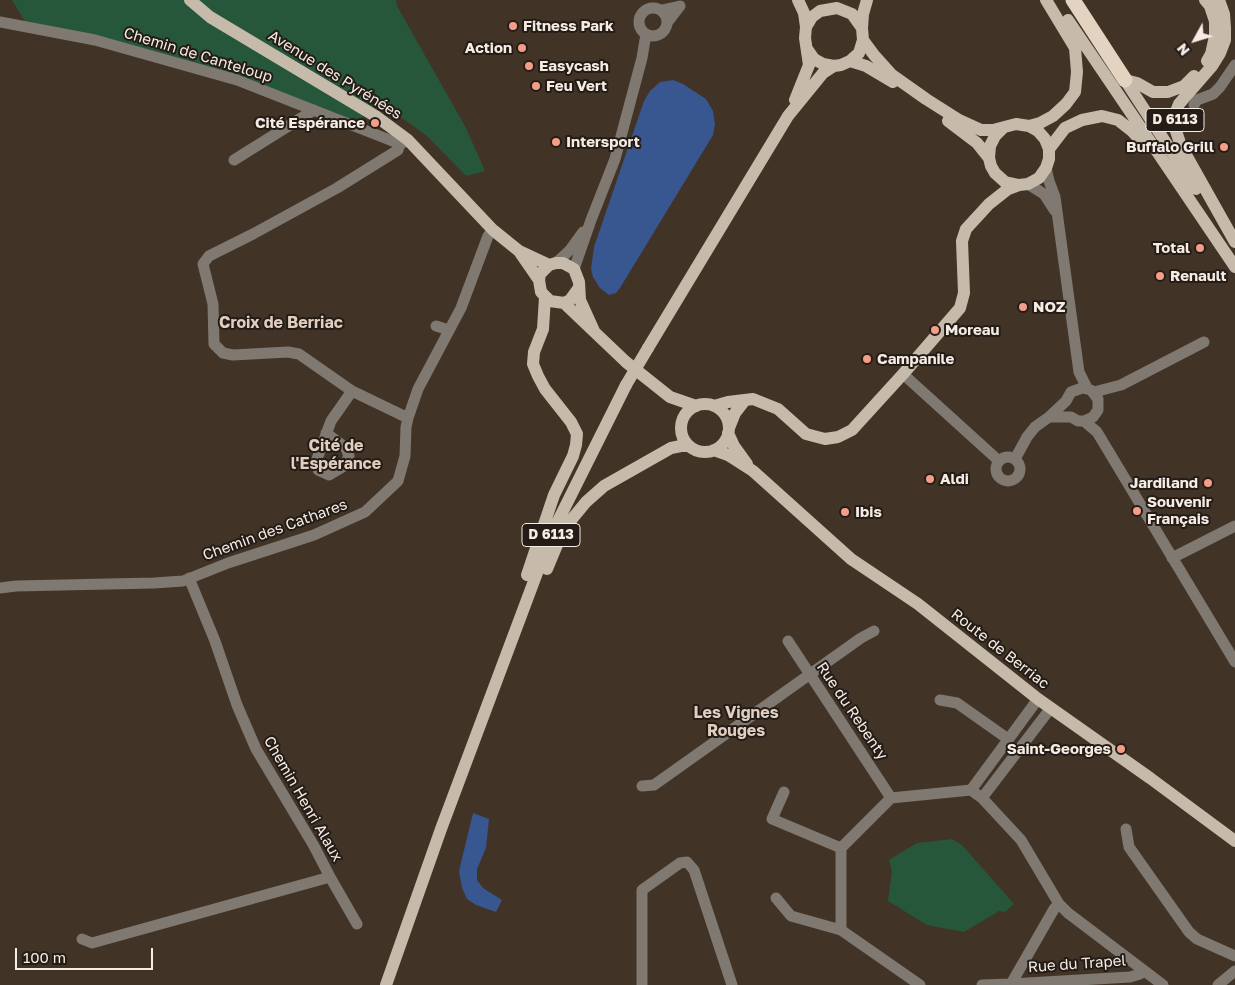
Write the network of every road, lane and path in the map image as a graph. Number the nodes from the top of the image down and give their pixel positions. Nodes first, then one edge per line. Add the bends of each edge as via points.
1 (190, 0) edge
2 (798, 0) edge
3 (850, 0) edge
4 (868, 0) edge
5 (1046, 0) edge
6 (1055, 0) edge
7 (1073, 0) edge
8 (1205, 0) edge
9 (1219, 0) edge
10 (655, 5) edge
11 (837, 8) junction
12 (0, 22) edge
13 (667, 23) junction
14 (806, 27) junction
15 (862, 34) junction
16 (650, 35) junction
17 (807, 49) junction
18 (850, 62) junction
19 (1235, 65) edge
20 (834, 66) junction
21 (1125, 80) junction
22 (1194, 105) dead end
23 (314, 110) junction
24 (788, 116) junction
25 (1028, 126) junction
26 (1004, 128) junction
27 (404, 142) junction
28 (1049, 149) junction
29 (989, 158) junction
30 (234, 160) dead end
31 (1046, 168) junction
32 (995, 173) junction
33 (1023, 184) junction
34 (989, 204) junction
35 (1057, 214) junction
36 (591, 220) junction
37 (1206, 224) junction
38 (493, 230) junction
39 (1235, 242) edge
40 (1235, 247) edge
41 (519, 251) junction
42 (552, 264) junction
43 (1235, 267) edge
44 (574, 270) junction
45 (539, 280) junction
46 (578, 289) junction
47 (545, 297) junction
48 (564, 303) junction
49 (436, 326) dead end
50 (449, 330) junction
51 (594, 331) junction
52 (1204, 342) dead end
53 (1079, 372) junction
54 (903, 374) junction
55 (626, 385) junction
56 (1121, 385) junction
57 (1090, 390) junction
58 (352, 391) junction
59 (670, 397) junction
60 (1068, 397) junction
61 (745, 400) junction
62 (696, 406) junction
63 (714, 406) junction
64 (1099, 406) junction
65 (1049, 417) junction
66 (1071, 417) junction
67 (408, 418) junction
68 (1089, 419) junction
69 (682, 422) junction
70 (728, 431) junction
71 (326, 433) dead end
72 (689, 446) junction
73 (714, 450) junction
74 (1015, 459) junction
75 (999, 461) junction
76 (754, 472) junction
77 (1235, 526) edge
78 (1172, 558) junction
79 (189, 578) junction
80 (526, 578) junction
81 (0, 588) edge
82 (874, 631) dead end
83 (788, 642) dead end
84 (1235, 662) edge
85 (810, 675) junction
86 (493, 692) junction
87 (940, 700) dead end
88 (1038, 700) junction
89 (1050, 709) junction
90 (1008, 739) junction
91 (642, 786) dead end
92 (971, 790) junction
93 (784, 792) dead end
94 (891, 798) junction
95 (982, 798) junction
96 (441, 829) junction
97 (1126, 829) dead end
98 (1235, 841) edge
99 (841, 848) junction
100 (330, 877) junction
101 (776, 898) dead end
102 (1059, 904) junction
103 (357, 924) dead end
104 (841, 930) junction
105 (82, 939) dead end
106 (1235, 956) edge
107 (1143, 970) junction
108 (1235, 971) edge
109 (1011, 984) junction
110 (386, 985) edge
111 (642, 985) edge
112 (732, 985) edge
113 (920, 985) edge
114 (982, 985) edge
115 (1163, 985) edge
116 (1218, 985) edge

1 - 27 main road, Avenue des Pyrénées via 210,17 377,117
2 - 14 main road
3 - 11 main road
4 - 15 main road
5 - 25 main road via 1075,48 1075,92 1053,116
6 - 37 main road, D 6113
7 - 21 highway, D 6113
8 - 21 main road, D 6113 via 1215,21 1211,54 1184,86 1168,92 1153,92
9 - 39 main road, D 6113 via 1226,28 1220,52 1179,104 1174,125 1181,146
10 - 13 street via 667,18
10 - 13 street via 680,6
10 - 16 street via 641,14 638,22 642,31
11 - 14 main road via 820,11
11 - 15 main road via 852,14
12 - 23 street, Chemin de Canteloup via 95,40 170,60 237,80
13 - 16 street via 664,32
14 - 17 main road
15 - 18 main road via 858,53
15 - 26 main road via 874,56 892,75 958,120 981,130
16 - 36 street via 615,159
17 - 20 main road via 814,59
17 - 24 main road, D 6113 via 808,71
18 - 20 main road
18 - 29 main road via 866,66 923,102 977,143
19 - 22 street via 1213,94 1197,100
20 - 24 main road, D 6113 via 824,73
21 - 40 main road, D 6113
23 - 27 street, Chemin de Canteloup
23 - 30 street
24 - 55 main road, D 6113, bridge
25 - 26 main road via 1016,124
25 - 28 main road via 1038,131
26 - 29 main road via 995,136
27 - 38 main road, Avenue des Pyrénées
27 - 58 street via 398,150 337,188 209,256 203,264 213,304 214,344 222,353 299,354
28 - 31 main road
28 - 37 main road via 1065,128 1082,120 1102,116 1118,120 1132,130 1157,159
29 - 32 main road
31 - 33 main road via 1039,178
31 - 35 street
32 - 33 main road via 1005,182
32 - 34 main road
33 - 34 main road via 1008,189
33 - 35 street via 1044,194
34 - 54 main road via 966,229 962,241 964,293 960,308
35 - 53 street
36 - 42 street via 570,250
36 - 44 street
37 - 43 main road, D 6113
38 - 41 main road, Avenue des Pyrénées
38 - 50 street, Chemin des Cathares
41 - 42 main road, Avenue des Pyrénées
41 - 45 main road, Avenue des Pyrénées
42 - 44 main road via 562,263
42 - 45 main road via 544,269
44 - 46 main road via 578,276
45 - 47 main road
46 - 48 main road
46 - 51 main road
47 - 48 main road via 550,302
47 - 80 main road via 543,329 533,364 545,389 571,422 576,446 554,495
48 - 51 main road
49 - 50 street
50 - 67 street, Chemin des Cathares via 418,389
51 - 59 main road
52 - 56 street
53 - 57 street
53 - 60 street
54 - 61 main road via 852,430 838,437 824,439 806,434 778,409 753,399
54 - 75 street
55 - 80 main road, D 6113 via 593,430
55 - 86 main road, D 6113 via 552,533
56 - 57 street
56 - 64 street
57 - 60 street via 1077,388
57 - 64 street via 1098,399
58 - 67 street
58 - 71 street via 331,420
59 - 62 main road
59 - 69 main road
60 - 65 street
60 - 66 street via 1066,409
61 - 63 main road
61 - 70 main road via 735,413
62 - 63 main road
62 - 69 main road via 689,410
63 - 70 main road via 725,415
64 - 68 street
65 - 66 street
65 - 74 street via 1035,427
66 - 68 street via 1078,421
67 - 79 street, Chemin des Cathares via 405,456 398,481 365,512 314,535
68 - 78 street
69 - 72 main road via 682,436
70 - 73 main road via 725,440
70 - 76 main road, Route de Berriac via 734,446
72 - 73 main road via 701,452
72 - 86 main road via 671,448 604,486 572,519 557,545
73 - 76 main road, Route de Berriac
74 - 75 street
74 - 75 street via 1020,473 1012,480 997,474
76 - 88 main road, Route de Berriac via 851,559 918,604
77 - 78 street
78 - 84 street
79 - 81 street, Chemin des Cathares via 154,583
79 - 100 street, Chemin Henri Alaux via 256,749
80 - 96 main road, D 6113
82 - 85 street
83 - 85 street, Rue du Rebenty
85 - 91 street via 654,785
85 - 94 street, Rue du Rebenty
86 - 96 main road, D 6113
87 - 90 street via 958,703
88 - 89 main road, Route de Berriac
88 - 90 street
89 - 95 street
89 - 98 main road, Route de Berriac
90 - 92 street
92 - 94 street
92 - 95 street
93 - 99 street via 772,819
94 - 99 street
95 - 102 street via 1021,840
96 - 110 main road, D 6113
97 - 106 street via 1129,846 1196,939
99 - 104 street
100 - 103 street
100 - 105 street, Chemin Henri Alaux via 92,943
101 - 104 street via 791,916
102 - 107 street
102 - 109 street
104 - 113 street
107 - 109 street, Rue du Trapel via 1130,977
107 - 115 street
108 - 116 street
109 - 114 street, Rue du Trapel
111 - 112 street via 642,890 680,863 687,862 694,870

